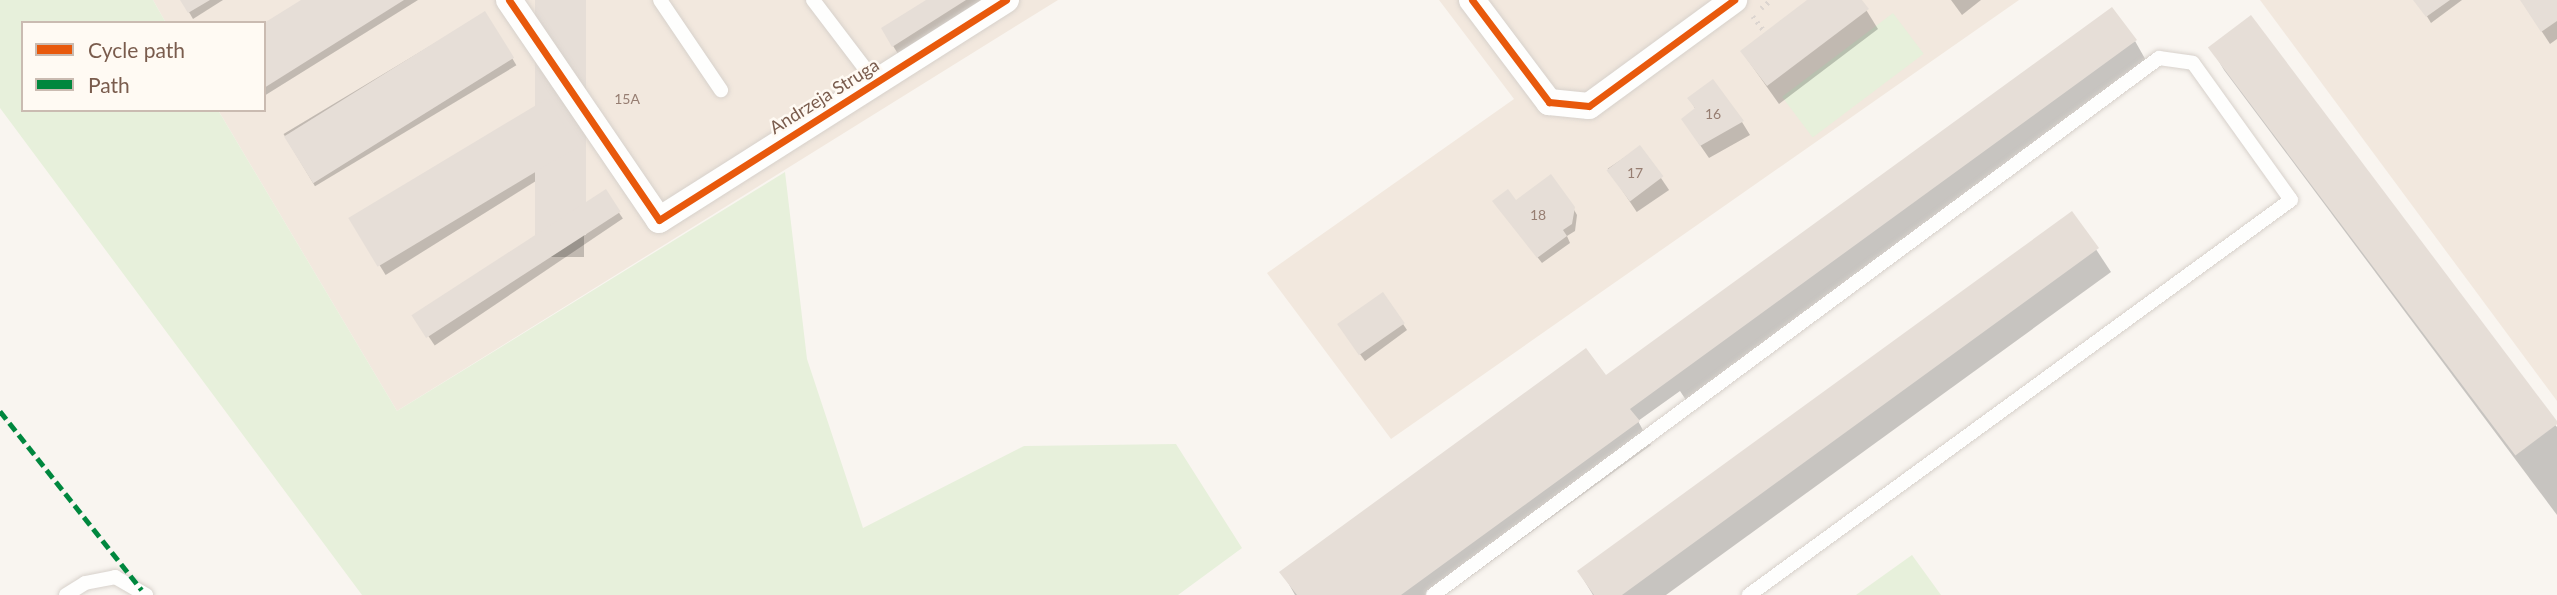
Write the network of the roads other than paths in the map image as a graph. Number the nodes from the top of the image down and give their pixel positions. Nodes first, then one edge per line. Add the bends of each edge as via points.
1 (509, 0) edge
2 (660, 0) edge
3 (813, 0) edge
4 (1006, 0) edge
5 (1472, 0) edge
6 (1743, 7) edge
7 (876, 83) junction
8 (720, 90) dead end
9 (66, 595) edge
10 (146, 595) edge
11 (1433, 595) edge
12 (1749, 595) edge

1 - 7 street, Andrzeja Struga via 659,220
2 - 8 lane
3 - 7 lane
4 - 7 street, Andrzeja Struga
5 - 6 street via 1549,102 1589,106
9 - 10 lane via 85,583 115,576
11 - 12 lane via 2159,58 2193,63 2291,200

